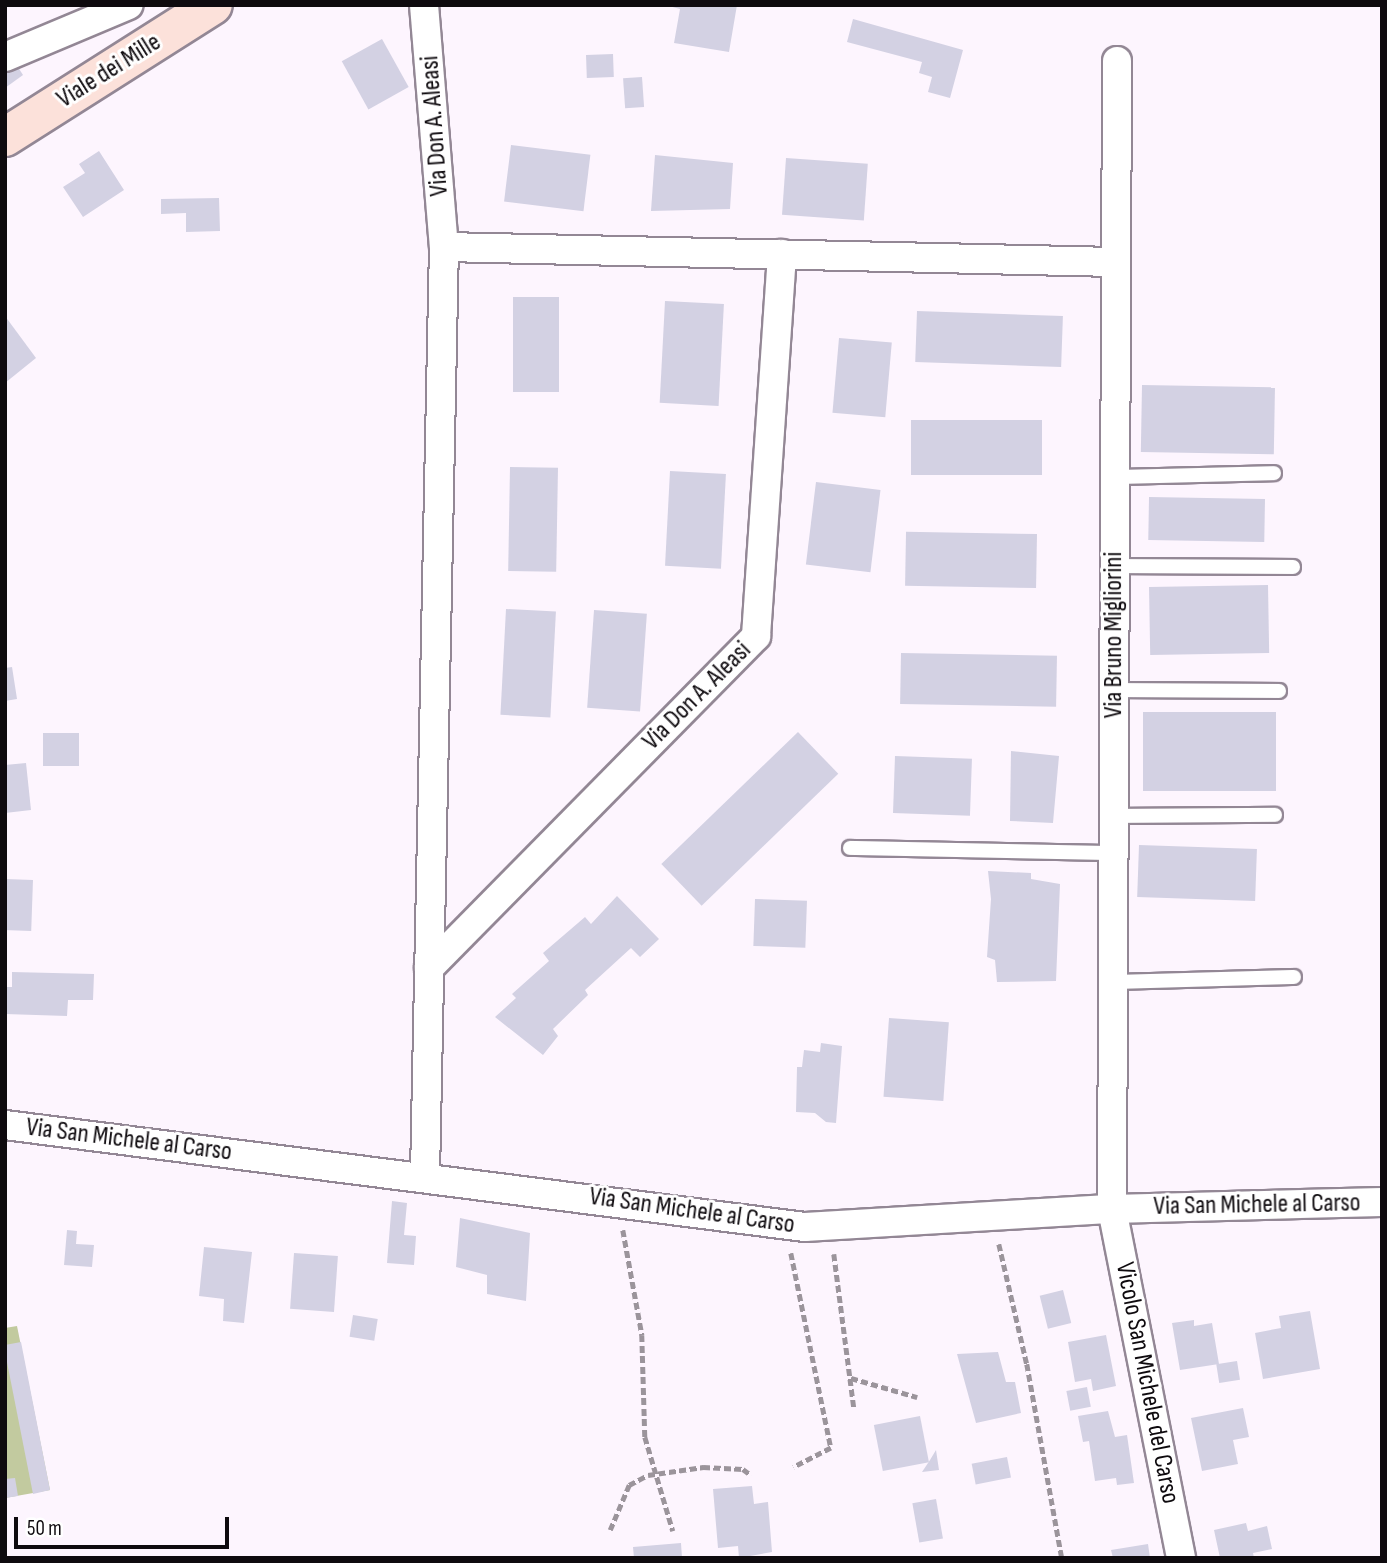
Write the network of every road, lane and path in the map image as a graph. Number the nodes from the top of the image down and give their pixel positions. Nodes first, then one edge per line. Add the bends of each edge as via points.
1 (129, 5) edge
2 (213, 5) edge
3 (424, 5) edge
4 (5, 57) edge
5 (1117, 61) dead end
6 (5, 137) edge
7 (444, 247) junction
8 (782, 254) junction
9 (1115, 261) junction
10 (1274, 473) dead end
11 (1115, 477) junction
12 (1114, 566) junction
13 (1293, 567) dead end
14 (1114, 690) junction
15 (1279, 691) dead end
16 (1275, 815) dead end
17 (1114, 816) junction
18 (850, 848) dead end
19 (1113, 853) junction
20 (429, 968) junction
21 (1294, 977) dead end
22 (1113, 982) junction
23 (5, 1125) edge
24 (425, 1175) junction
25 (618, 1202) junction
26 (1382, 1202) edge
27 (1112, 1209) junction
28 (992, 1216) junction
29 (785, 1224) junction
30 (831, 1225) junction
31 (850, 1378) junction
32 (917, 1397) dead end
33 (854, 1409) dead end
34 (794, 1466) dead end
35 (657, 1474) junction
36 (751, 1475) dead end
37 (610, 1530) dead end
38 (673, 1531) dead end
39 (1062, 1558) edge
40 (1181, 1558) edge

1 - 4 street
2 - 6 main road, Viale dei Mille
3 - 7 street, Via Don A. Aleasi
5 - 9 street, Via Bruno Migliorini
7 - 8 street
7 - 20 street, Via Don A. Aleasi
8 - 9 street
8 - 20 street, Via Don A. Aleasi via 756,636
9 - 11 street, Via Bruno Migliorini
10 - 11 lane
11 - 12 street, Via Bruno Migliorini
12 - 13 lane
12 - 14 street, Via Bruno Migliorini
14 - 15 lane
14 - 17 street, Via Bruno Migliorini
16 - 17 lane
17 - 19 street, Via Bruno Migliorini
18 - 19 lane
19 - 22 street, Via Bruno Migliorini
20 - 24 street, Via Don A. Aleasi
21 - 22 lane
22 - 27 street, Via Bruno Migliorini
23 - 24 street, Via San Michele al Carso
24 - 25 street, Via San Michele al Carso
25 - 29 street, Via San Michele al Carso
25 - 35 path via 642,1335 645,1437
26 - 27 street, Via San Michele al Carso
27 - 28 street, Via San Michele al Carso
27 - 40 street, Vicolo San Michele del Carso
28 - 30 street, Via San Michele al Carso
28 - 39 path via 1027,1364
29 - 30 street, Via San Michele al Carso
29 - 34 path via 831,1448
30 - 31 path
31 - 32 path
31 - 33 path
35 - 36 path via 703,1467 743,1469
35 - 37 path via 629,1485
35 - 38 path

